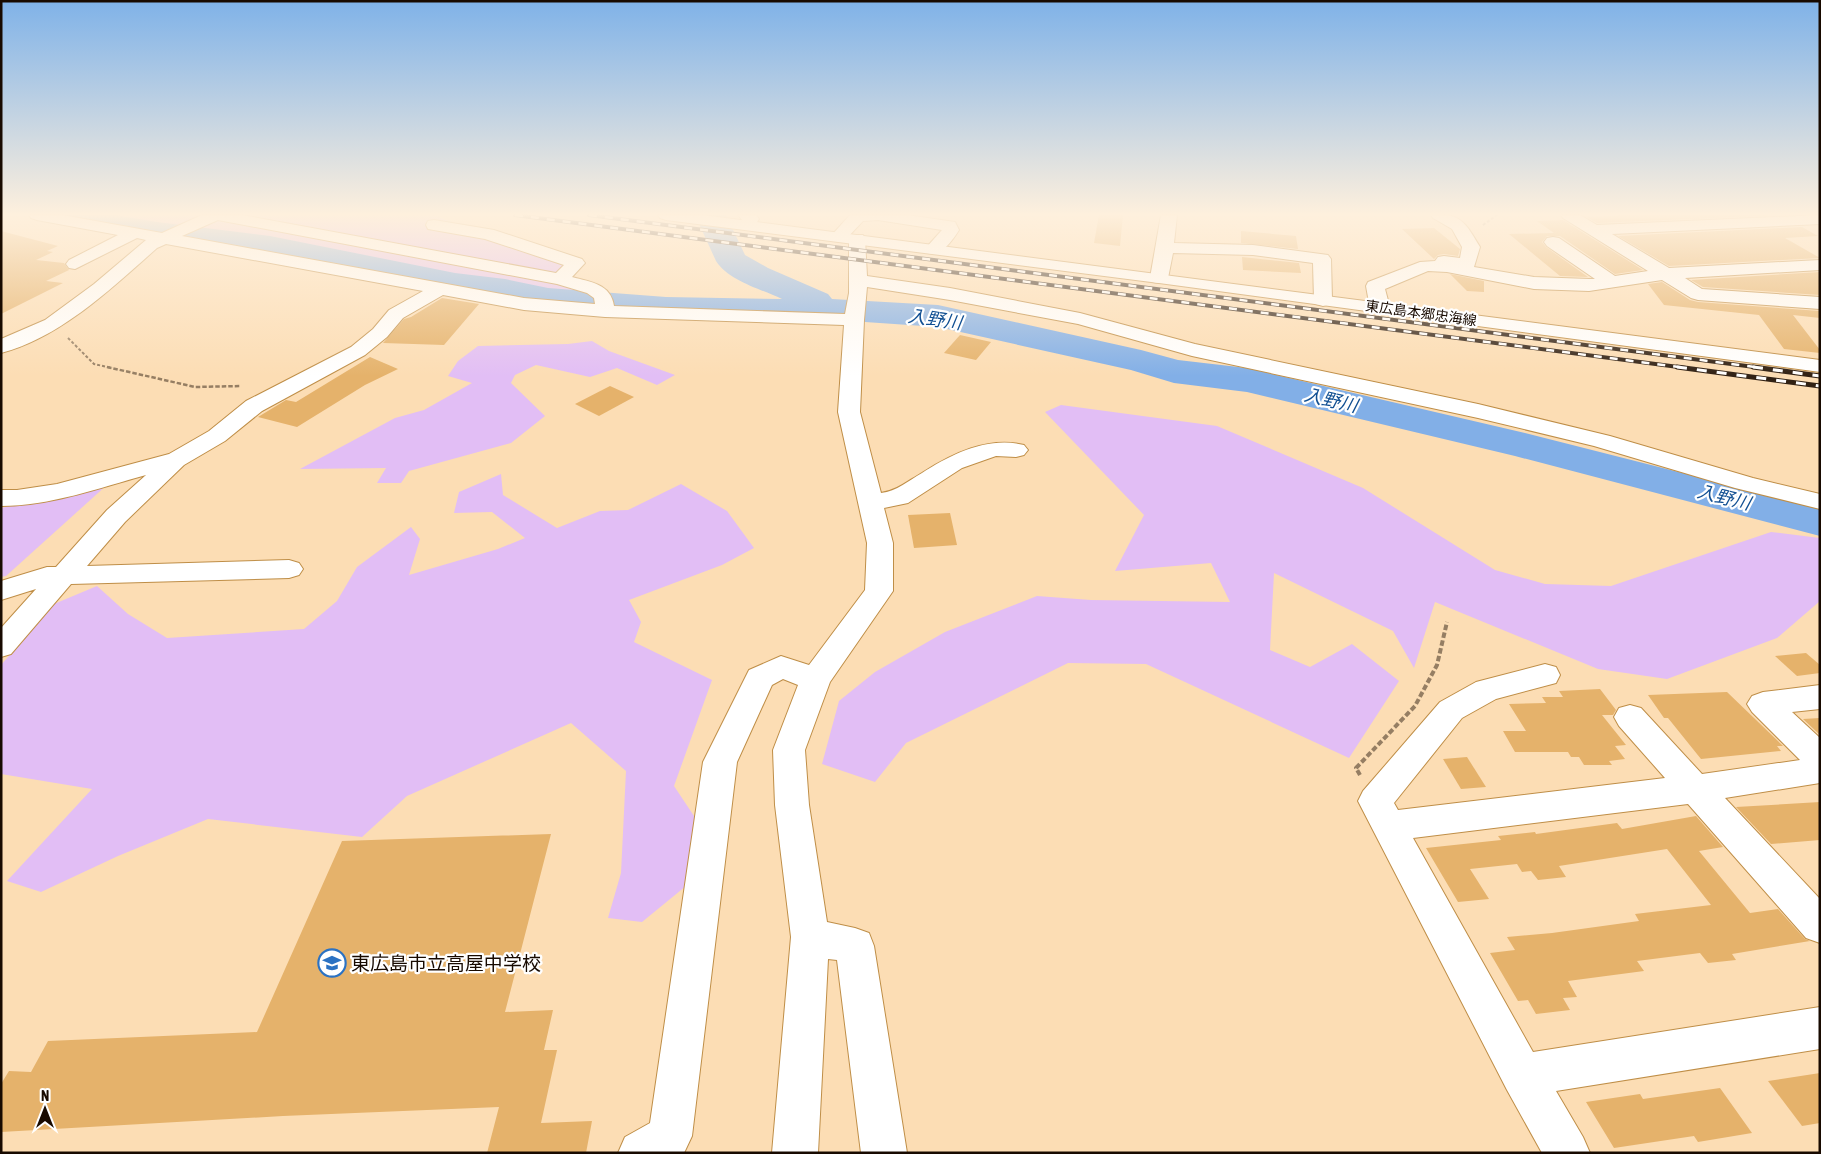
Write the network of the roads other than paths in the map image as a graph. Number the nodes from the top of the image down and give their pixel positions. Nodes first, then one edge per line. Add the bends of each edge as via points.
1 (121, 269) edge
2 (336, 269) edge
3 (504, 269) edge
4 (570, 269) edge
5 (853, 269) edge
6 (1088, 269) edge
7 (1161, 269) edge
8 (1322, 269) edge
9 (1403, 269) edge
10 (1413, 269) edge
11 (1457, 269) edge
12 (1593, 269) edge
13 (1656, 269) edge
14 (1753, 269) edge
15 (1399, 272) junction
16 (1664, 274) junction
17 (1159, 278) junction
18 (560, 279) junction
19 (1611, 281) junction
20 (440, 289) junction
21 (857, 298) junction
22 (1323, 300) junction
23 (1820, 303) edge
24 (604, 305) junction
25 (1380, 308) junction
26 (1, 347) edge
27 (1820, 366) edge
28 (1016, 450) dead end
29 (176, 460) junction
30 (1, 498) edge
31 (870, 502) junction
32 (1820, 502) edge
33 (289, 569) dead end
34 (63, 576) junction
35 (1, 591) edge
36 (3, 642) edge
37 (1545, 675) dead end
38 (816, 679) junction
39 (1820, 697) edge
40 (1630, 717) dead end
41 (1820, 759) edge
42 (1820, 770) edge
43 (1693, 789) junction
44 (1381, 814) junction
45 (1820, 926) edge
46 (810, 937) junction
47 (1820, 1028) edge
48 (1522, 1075) junction
49 (641, 1153) edge
50 (796, 1153) edge
51 (884, 1153) edge
52 (1567, 1153) edge

1 - 26 street via 52,324
2 - 20 street
3 - 18 street
4 - 18 street
5 - 21 street
6 - 17 street, 東広島本郷忠海線
7 - 17 street
8 - 22 street
9 - 15 street
10 - 15 street
11 - 19 street via 1534,283 1589,285
12 - 19 street
13 - 16 street
14 - 16 street
15 - 25 street via 1375,286
16 - 19 street
16 - 23 street via 1698,294
17 - 22 street, 東広島本郷忠海線
18 - 24 street via 594,289
20 - 24 street via 524,304
20 - 29 street via 396,314 358,351 254,406 217,436
21 - 24 street
21 - 31 street via 849,412
21 - 32 street via 950,294 1080,319 1192,350 1478,411 1592,439
22 - 25 street, 東広島本郷忠海線
25 - 27 street, 東広島本郷忠海線
28 - 31 street via 994,449 954,463 899,498
29 - 30 street via 58,491
29 - 34 street via 116,516
31 - 38 street via 880,543 880,591
33 - 34 street
34 - 35 street via 46,576
34 - 36 street
37 - 44 street via 1487,690 1451,710
38 - 46 street via 789,750 792,804
38 - 49 street via 781,666 760,678 720,762 670,1136
39 - 41 street via 1763,704
40 - 43 street
42 - 43 street
43 - 44 street
43 - 45 street
44 - 48 street
46 - 50 street
46 - 51 street via 855,946
47 - 48 street
48 - 52 street

